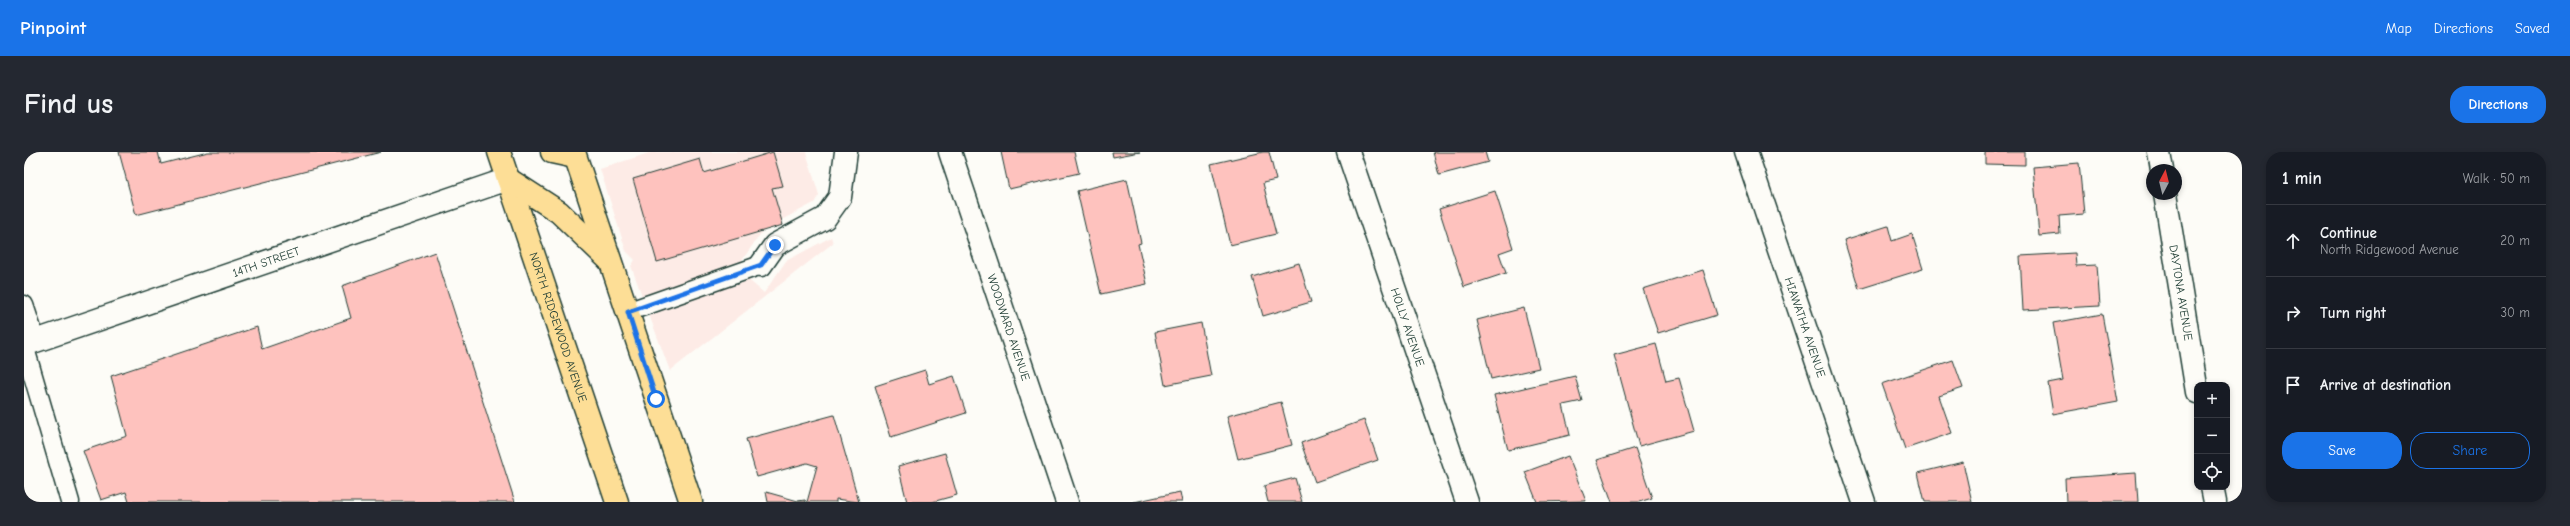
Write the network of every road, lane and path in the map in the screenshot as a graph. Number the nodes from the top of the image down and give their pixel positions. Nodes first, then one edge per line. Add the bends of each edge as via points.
1 (499, 152) edge
2 (552, 152) edge
3 (846, 152) edge
4 (950, 152) edge
5 (1348, 152) edge
6 (1746, 152) edge
7 (2159, 152) edge
8 (579, 154) edge
9 (2161, 164) edge
10 (508, 179) junction
11 (2166, 200) edge
12 (611, 262) junction
13 (761, 265) joint
14 (24, 305) edge
15 (628, 312) junction
16 (28, 344) edge
17 (2195, 382) edge
18 (2212, 490) edge
19 (70, 502) edge
20 (617, 502) edge
21 (691, 502) edge
22 (1067, 502) edge
23 (1467, 502) edge
24 (1864, 502) edge
25 (2214, 502) edge

1 - 10 main road, NORTH RIDGEWOOD AVENUE
2 - 8 main road
3 - 13 street via 840,197 825,218 775,245
4 - 22 street, WOODWARD AVENUE
5 - 23 street, HOLLY AVENUE
6 - 24 street, HIAWATHA AVENUE
7 - 9 street
8 - 12 main road
10 - 12 main road via 559,212
10 - 16 street, 14TH STREET
10 - 20 main road, NORTH RIDGEWOOD AVENUE
11 - 17 street, DAYTONA AVENUE
12 - 15 main road
13 - 15 lane
14 - 16 lane
15 - 21 main road
16 - 19 lane
18 - 25 street

